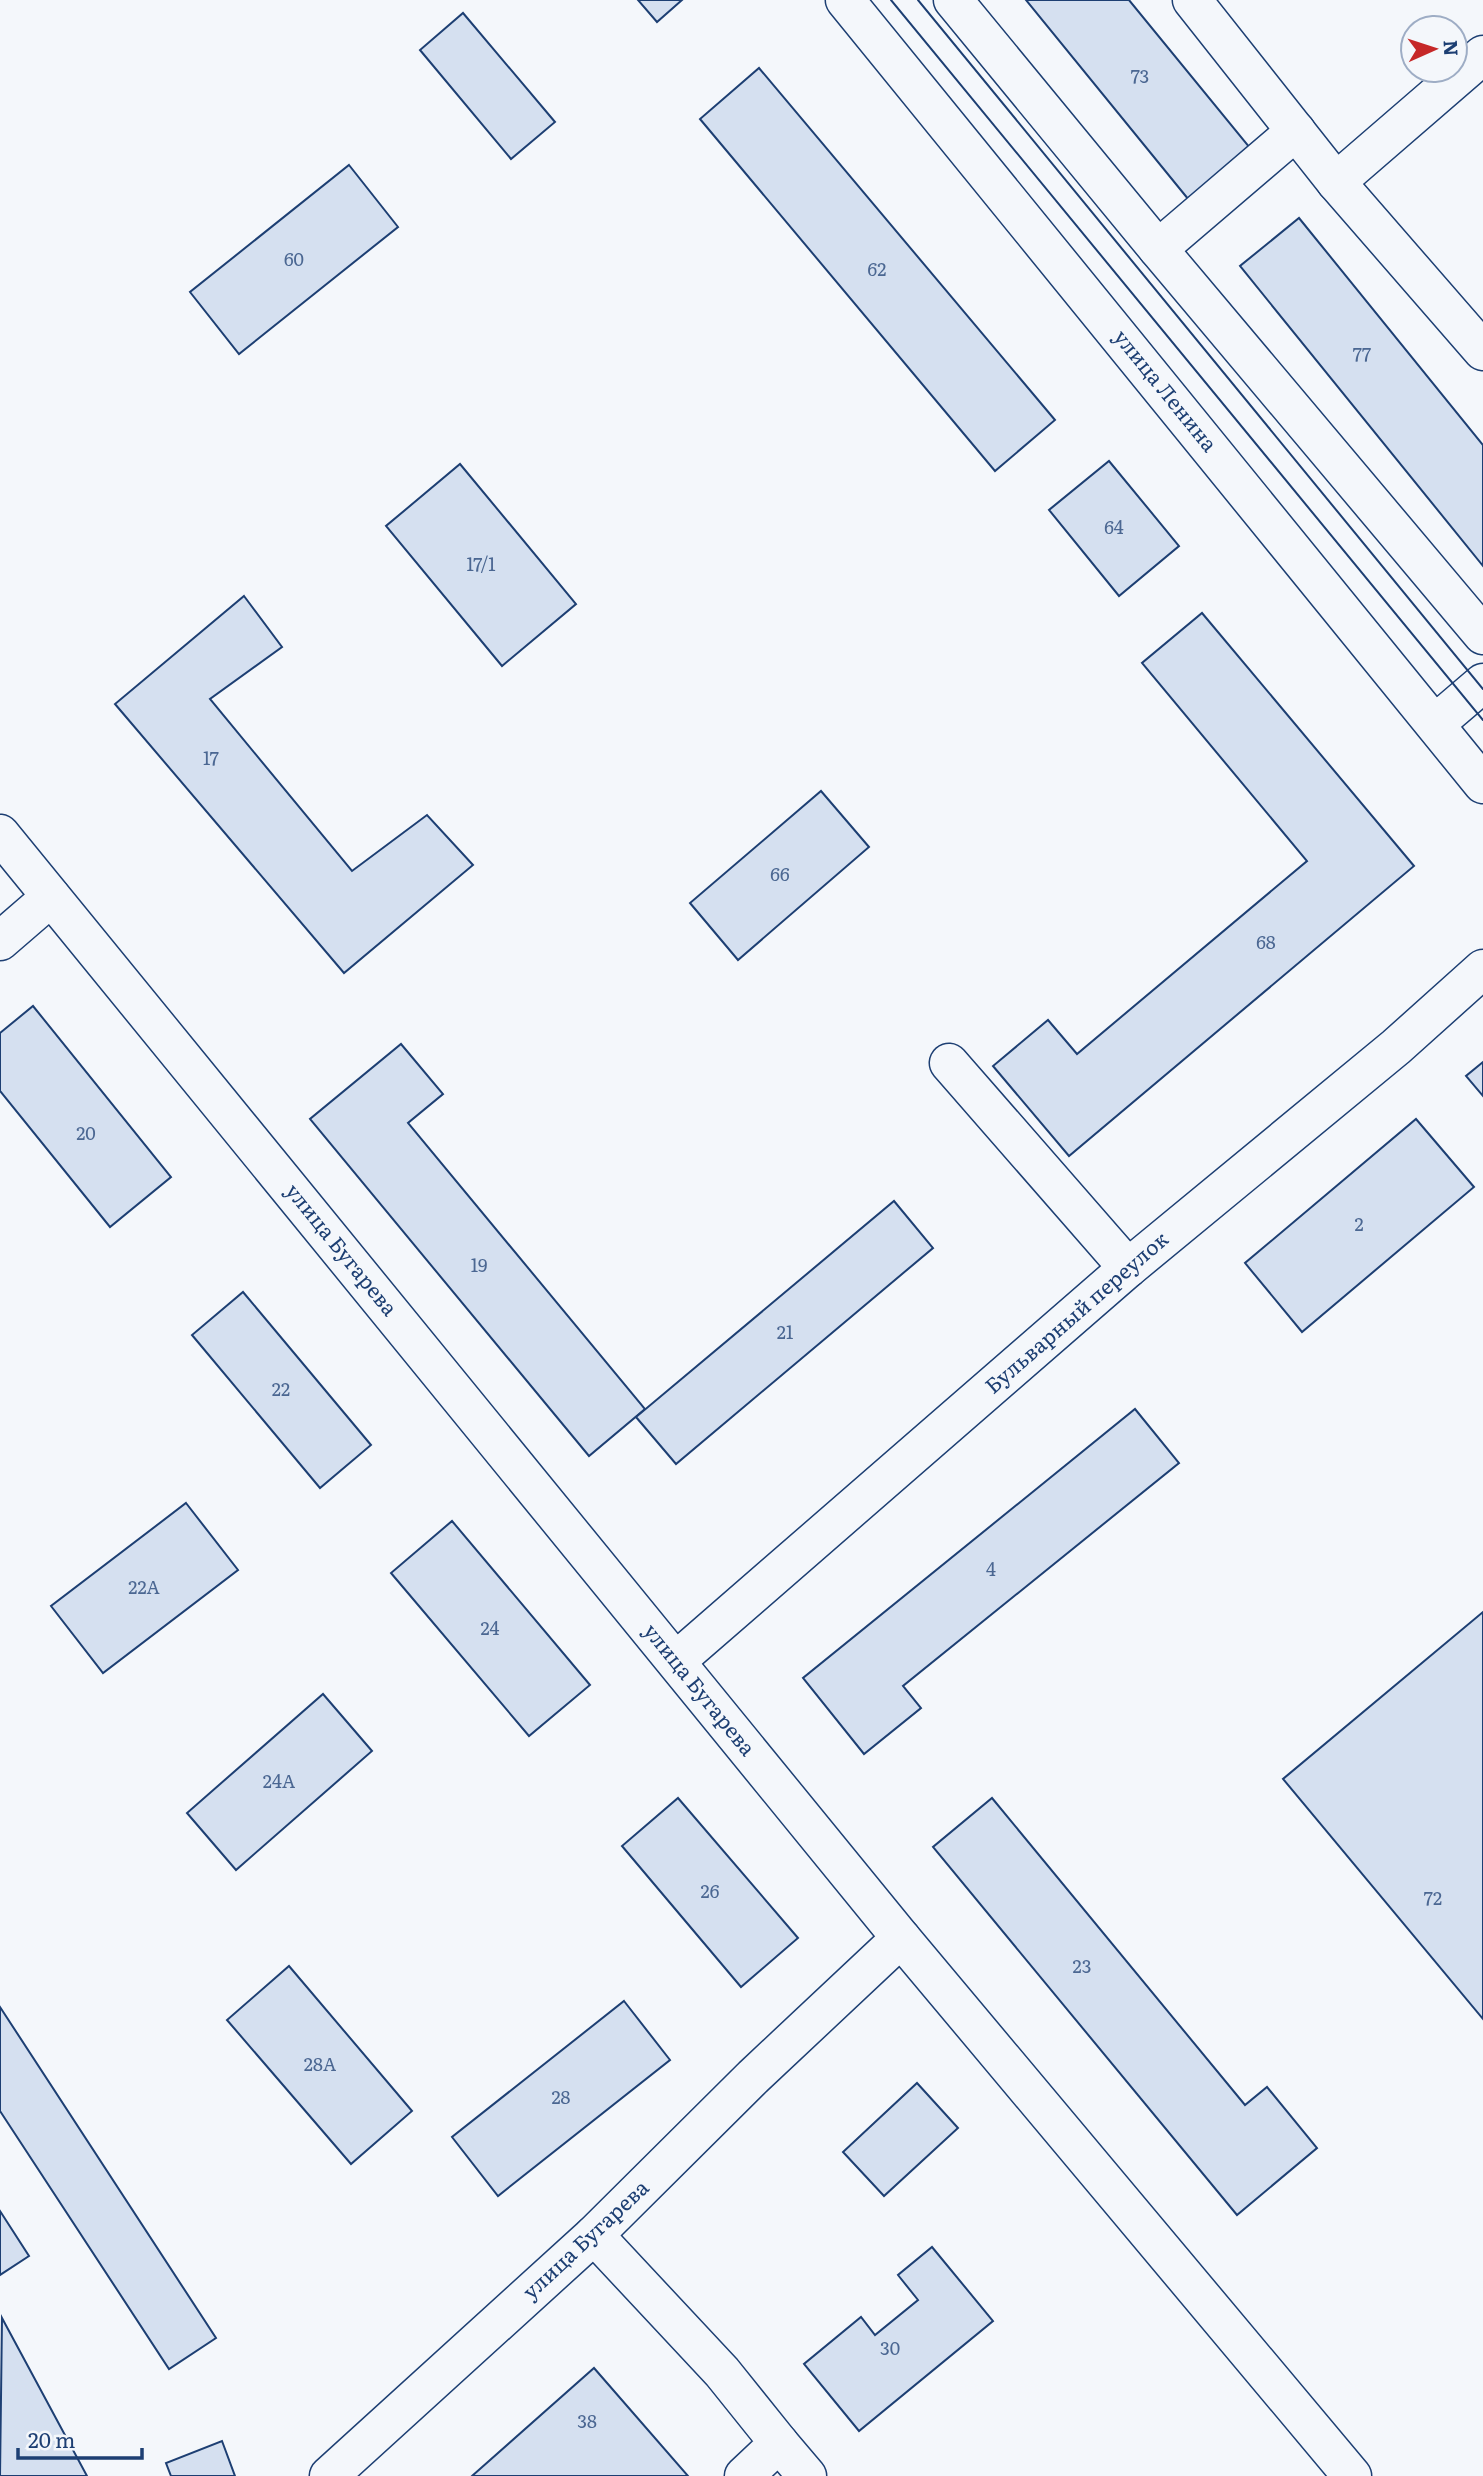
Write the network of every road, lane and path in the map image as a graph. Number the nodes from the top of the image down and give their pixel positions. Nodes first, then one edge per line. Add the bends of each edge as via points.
1 (845, 0) edge
2 (953, 0) edge
3 (1192, 0) edge
4 (1483, 55) edge
5 (1296, 131) junction
6 (1336, 182) junction
7 (1158, 249) junction
8 (1483, 351) edge
9 (1483, 635) edge
10 (1483, 683) edge
11 (1435, 724) junction
12 (1483, 784) edge
13 (0, 834) edge
14 (51, 897) junction
15 (0, 941) edge
16 (1483, 969) edge
17 (949, 1063) dead end
18 (1128, 1268) junction
19 (676, 1661) junction
20 (901, 1938) junction
21 (594, 2235) junction
22 (779, 2444) junction
23 (329, 2476) edge
24 (744, 2476) edge
25 (807, 2476) edge
26 (1352, 2476) edge

1 - 11 street, улица Ленина
2 - 7 street
3 - 5 street
4 - 6 street
5 - 6 street
5 - 7 street
6 - 8 street
7 - 9 street
10 - 11 street
11 - 12 street, улица Ленина
13 - 14 street, улица Бугарева
14 - 15 street
14 - 19 street, улица Бугарева
16 - 18 street, Бульварный переулок via 1396,1047
17 - 18 street
18 - 19 street, Бульварный переулок
19 - 20 street, улица Бугарева
20 - 21 street, улица Бугарева
20 - 26 street
21 - 22 street via 722,2372
21 - 23 street, улица Бугарева
22 - 24 street
22 - 25 street

